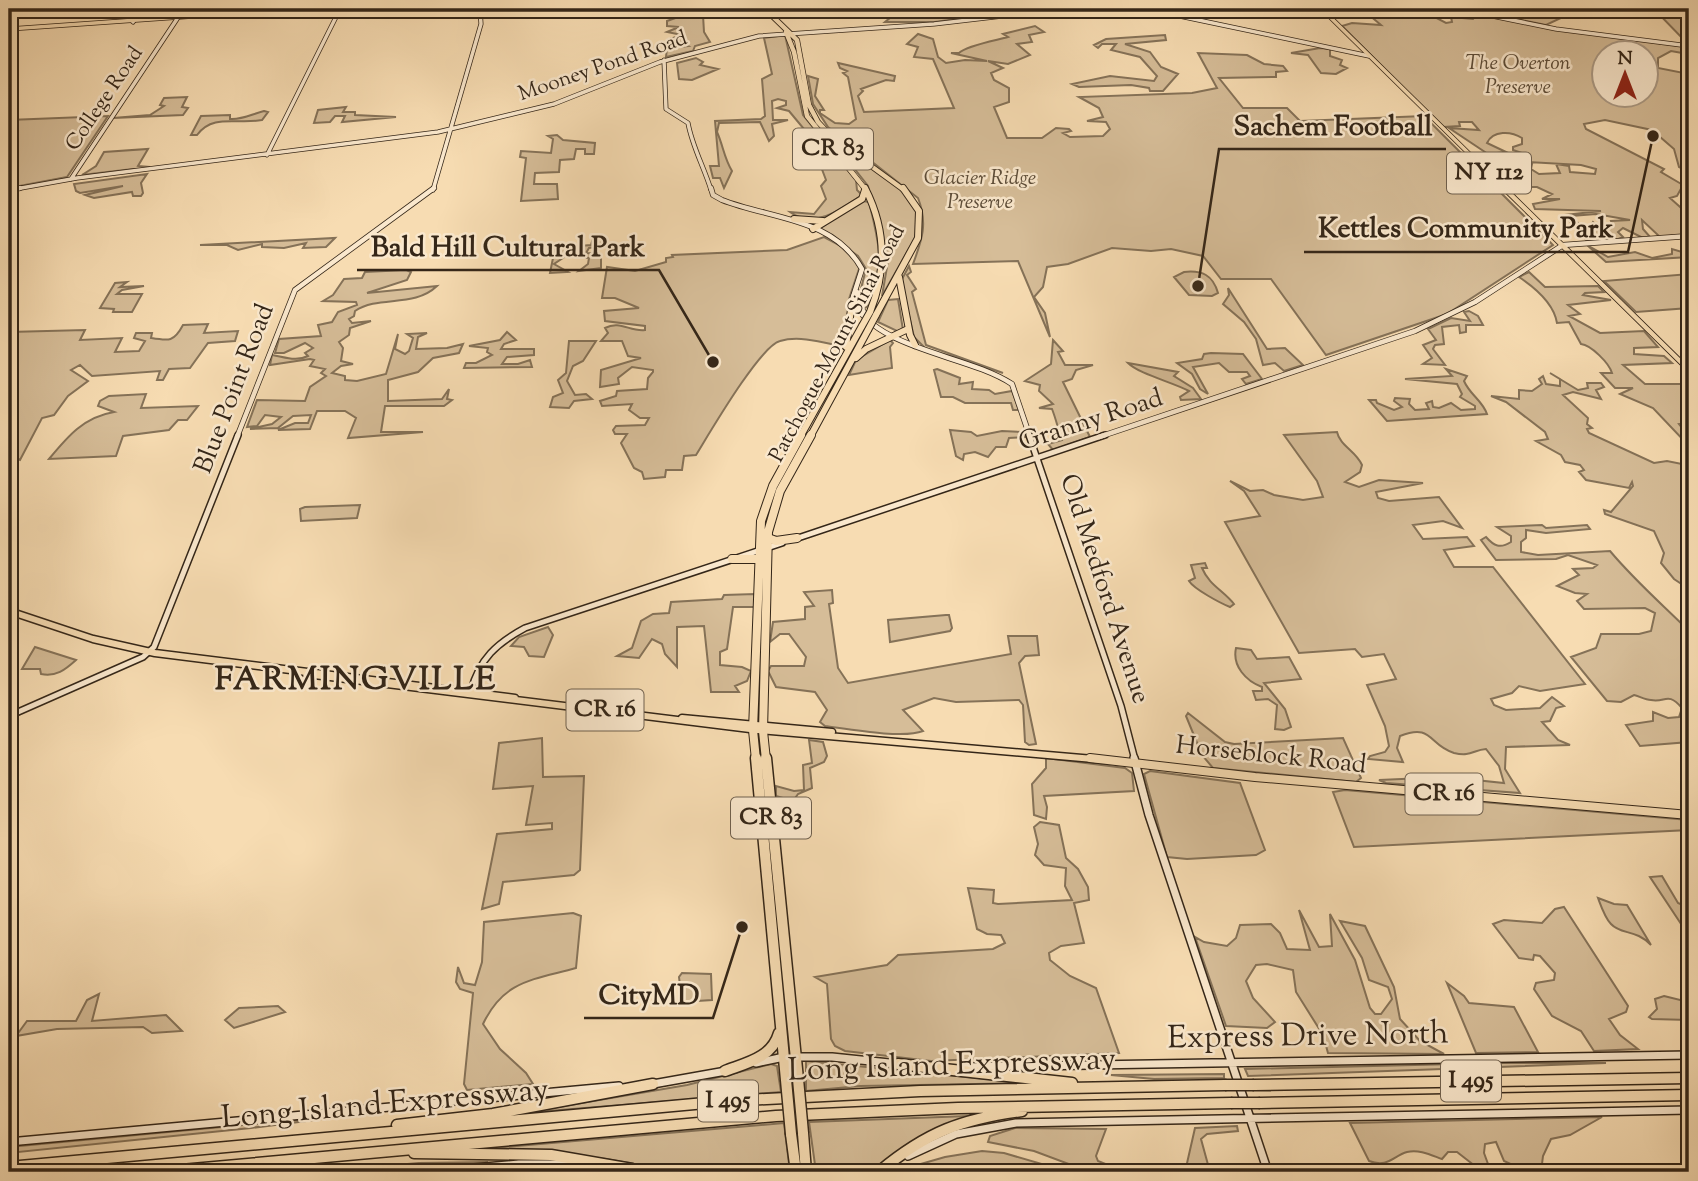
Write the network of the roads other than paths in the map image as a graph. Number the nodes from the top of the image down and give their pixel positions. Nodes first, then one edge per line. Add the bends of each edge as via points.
1 (142, 9) edge
2 (296, 9) edge
3 (340, 9) edge
4 (480, 9) edge
5 (759, 9) edge
6 (765, 9) edge
7 (1063, 9) edge
8 (1146, 9) edge
9 (1322, 9) edge
10 (1458, 9) edge
11 (177, 19) junction
12 (133, 22) junction
13 (9, 29) edge
14 (789, 32) junction
15 (1689, 46) edge
16 (1369, 57) junction
17 (664, 60) junction
18 (451, 129) junction
19 (267, 155) junction
20 (878, 169) junction
21 (854, 172) junction
22 (71, 179) junction
23 (865, 187) junction
24 (9, 190) edge
25 (876, 193) dead end
26 (902, 194) dead end
27 (916, 204) junction
28 (874, 206) junction
29 (832, 218) junction
30 (921, 218) junction
31 (794, 219) junction
32 (878, 221) junction
33 (813, 229) junction
34 (910, 234) dead end
35 (888, 235) dead end
36 (1689, 236) edge
37 (1563, 245) junction
38 (904, 263) junction
39 (857, 286) junction
40 (852, 302) joint
41 (856, 312) junction
42 (873, 313) junction
43 (865, 328) junction
44 (908, 329) junction
45 (897, 336) junction
46 (915, 345) junction
47 (1689, 370) edge
48 (845, 372) junction
49 (831, 383) junction
50 (1039, 458) junction
51 (797, 538) joint
52 (763, 549) junction
53 (732, 559) joint
54 (9, 611) edge
55 (149, 652) junction
56 (306, 674) junction
57 (471, 691) junction
58 (520, 700) junction
59 (9, 716) edge
60 (758, 728) junction
61 (1136, 763) junction
62 (1689, 815) edge
63 (779, 995) junction
64 (1689, 1055) edge
65 (790, 1057) junction
66 (1231, 1063) junction
67 (898, 1064) junction
68 (725, 1071) junction
69 (1689, 1078) edge
70 (653, 1084) junction
71 (1131, 1087) junction
72 (1688, 1096) edge
73 (1066, 1106) junction
74 (1689, 1110) edge
75 (1250, 1118) junction
76 (797, 1134) junction
77 (327, 1136) junction
78 (9, 1142) edge
79 (344, 1155) junction
80 (9, 1167) edge
81 (632, 1169) junction
82 (159, 1172) edge
83 (429, 1172) edge
84 (649, 1172) edge
85 (796, 1172) edge
86 (806, 1172) edge
87 (879, 1172) edge
88 (1268, 1172) edge

1 - 12 street
2 - 11 main road
3 - 19 street
4 - 18 street, Blue Point Road via 481,23
5 - 14 highway, Patchogue-Mount Sinai Road / CR 83
6 - 14 highway
7 - 14 street, Mooney Pond Road via 934,24
8 - 16 street
9 - 16 main road, NY 112
10 - 15 street via 1556,29
11 - 12 main road
11 - 22 street, College Road
12 - 13 main road
14 - 17 street, Mooney Pond Road
14 - 20 highway, Patchogue-Mount Sinai Road / CR 83 via 799,45 809,105 816,119 831,136
14 - 21 highway, Patchogue-Mount Sinai Road / CR 83 via 807,117
16 - 37 main road, NY 112
17 - 18 street, Mooney Pond Road via 554,104
17 - 31 street via 666,110 688,123 713,195
18 - 19 street
18 - 55 street, Blue Point Road via 433,191 295,290
19 - 22 street
20 - 21 highway via 854,158 847,162
20 - 27 highway, Patchogue-Mount Sinai Road / CR 83 via 904,188
21 - 23 highway, Patchogue-Mount Sinai Road / CR 83
22 - 24 street, College Road
23 - 28 highway, Patchogue-Mount Sinai Road / CR 83
23 - 29 highway via 863,198
25 - 28 highway
26 - 27 highway
27 - 30 highway, Patchogue-Mount Sinai Road / CR 83
28 - 32 highway, Patchogue-Mount Sinai Road / CR 83
29 - 31 highway via 816,222
29 - 33 highway
30 - 34 highway
30 - 38 highway, Patchogue-Mount Sinai Road / CR 83 via 918,238
31 - 33 street
32 - 35 highway
32 - 42 highway, Patchogue-Mount Sinai Road / CR 83 via 883,263
33 - 39 street via 860,262 862,275
36 - 37 street, Granny Road
37 - 47 main road, NY 112
37 - 50 street, Granny Road via 1475,302 1422,328
38 - 42 highway, Patchogue-Mount Sinai Road / CR 83
38 - 44 highway via 898,284
39 - 40 street
39 - 41 street
40 - 41 highway
41 - 45 street
41 - 49 highway
42 - 43 highway, Patchogue-Mount Sinai Road / CR 83, bridge
43 - 48 highway, Patchogue-Mount Sinai Road / CR 83
43 - 49 highway, Patchogue-Mount Sinai Road / CR 83
44 - 45 highway
44 - 46 highway
45 - 46 street
45 - 48 highway via 863,351
46 - 50 street, Old Medford Avenue via 1011,383
48 - 52 highway, Patchogue-Mount Sinai Road / CR 83 via 780,491
49 - 52 highway, Patchogue-Mount Sinai Road / CR 83 via 770,492 762,516
50 - 51 street, Granny Road
50 - 61 street, Old Medford Avenue
51 - 52 highway via 776,541
52 - 53 highway
52 - 60 highway, CR 83
52 - 60 highway, CR 83
53 - 57 street via 525,628 496,644 475,671
54 - 55 main road, Horseblock Road / CR 16 via 105,643
55 - 56 main road, Horseblock Road / CR 16
55 - 59 street
56 - 57 main road, Horseblock Road / CR 16
56 - 58 main road, Horseblock Road / CR 16
57 - 58 main road, Horseblock Road / CR 16
58 - 60 main road, Horseblock Road / CR 16
60 - 61 main road, Horseblock Road / CR 16
60 - 63 highway, CR 83
60 - 65 highway, CR 83
61 - 62 main road, Horseblock Road / CR 16
61 - 66 street, Old Medford Avenue
63 - 65 highway, CR 83
63 - 68 highway via 775,1046
64 - 66 street, Express Drive North
65 - 67 street, Express Drive North
65 - 68 street, Express Drive North
65 - 76 highway, CR 83, bridge
66 - 67 street, Express Drive North
66 - 75 street, Old Medford Avenue
67 - 71 highway
68 - 70 street, Express Drive North
69 - 71 highway, Long Island Expressway / I 495, bridge
70 - 77 highway via 493,1114
70 - 78 street, Express Drive North
71 - 77 highway, Long Island Expressway / I 495 via 727,1101
72 - 73 highway, Long Island Expressway / I 495, bridge
73 - 79 highway, Long Island Expressway / I 495 via 776,1116
73 - 87 highway via 956,1122 924,1137
74 - 75 street
75 - 87 street via 998,1125 944,1138
75 - 88 street, Old Medford Avenue
76 - 85 highway, CR 83
76 - 86 highway, CR 83
77 - 80 highway, Long Island Expressway / I 495
79 - 81 highway via 526,1153
79 - 82 highway, Long Island Expressway / I 495
81 - 83 street via 537,1163
81 - 84 street

